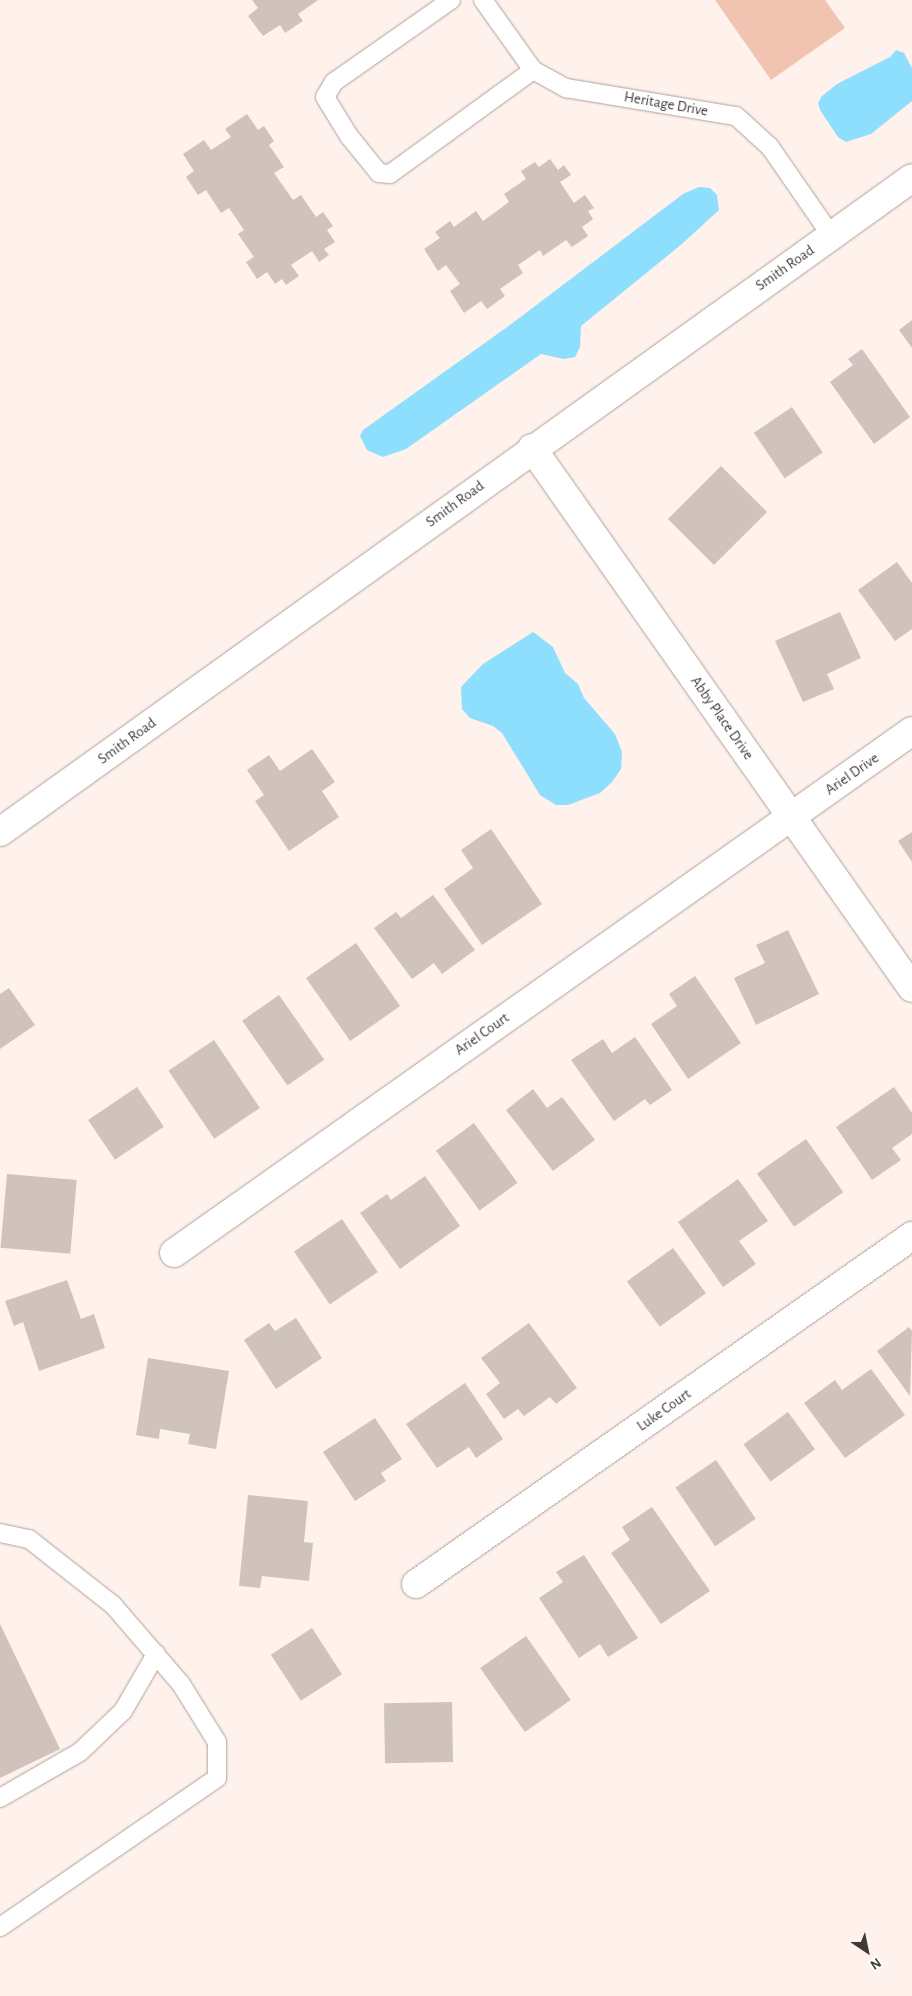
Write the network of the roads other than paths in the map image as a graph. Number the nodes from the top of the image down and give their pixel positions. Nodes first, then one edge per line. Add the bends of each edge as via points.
1 (451, 0) edge
2 (483, 0) edge
3 (533, 70) junction
4 (912, 178) edge
5 (832, 235) junction
6 (532, 448) junction
7 (912, 731) edge
8 (791, 817) junction
9 (0, 832) edge
10 (912, 988) edge
11 (912, 1236) edge
12 (174, 1253) dead end
13 (0, 1533) edge
14 (416, 1584) dead end
15 (156, 1654) junction
16 (0, 1798) edge
17 (0, 1927) edge

1 - 3 lane via 334,82 325,97 349,136 380,173 390,174
2 - 3 lane, Heritage Drive
3 - 5 lane, Heritage Drive via 566,88 736,116 770,147
4 - 5 street, Smith Road
5 - 6 street, Smith Road
6 - 8 street, Abby Place Drive
6 - 9 street, Smith Road
7 - 8 street, Ariel Drive
8 - 10 street, Abby Place Drive
8 - 12 street, Ariel Court
11 - 14 street, Luke Court
13 - 15 lane via 29,1539 113,1605
15 - 16 lane via 123,1711 80,1752
15 - 17 lane via 181,1684 217,1742 217,1778

